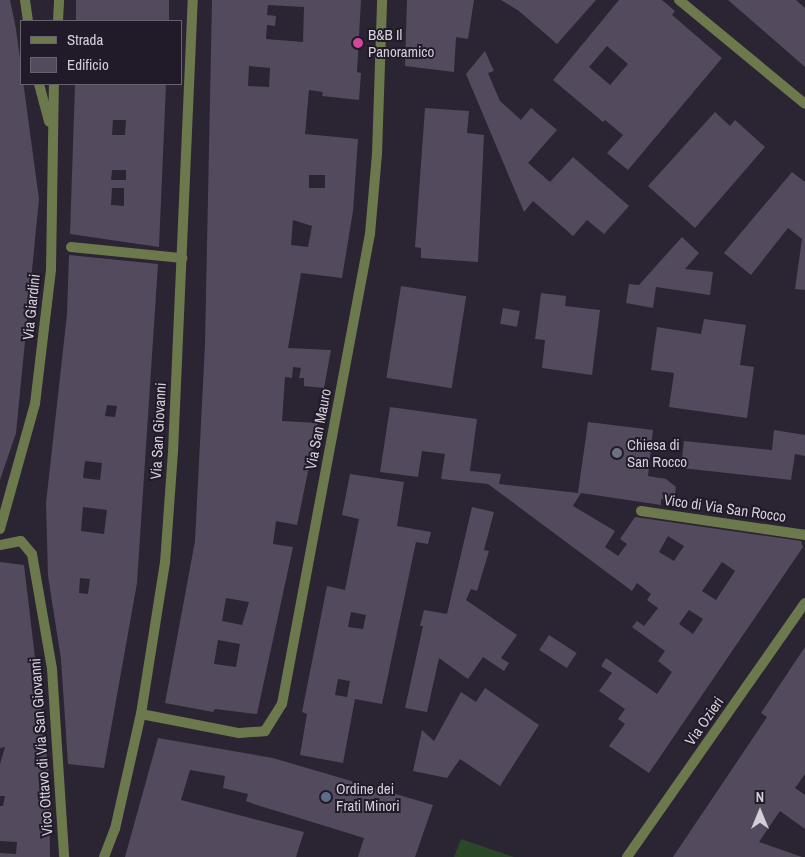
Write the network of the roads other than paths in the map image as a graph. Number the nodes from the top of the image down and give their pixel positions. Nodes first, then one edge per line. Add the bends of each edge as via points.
1 (25, 0) edge
2 (59, 0) edge
3 (192, 0) edge
4 (382, 0) edge
5 (679, 0) edge
6 (28, 20) edge
7 (58, 20) edge
8 (39, 85) edge
9 (54, 85) edge
10 (805, 104) edge
11 (52, 132) junction
12 (71, 247) dead end
13 (182, 258) junction
14 (641, 511) dead end
15 (0, 530) edge
16 (805, 535) edge
17 (0, 545) edge
18 (805, 603) edge
19 (141, 714) junction
20 (64, 857) edge
21 (104, 857) edge
22 (627, 857) edge

1 - 6 street
2 - 7 street
3 - 13 street, Via San Giovanni
4 - 19 street, Via San Mauro via 377,154 370,234 282,704 265,731 239,733
5 - 10 street
8 - 11 street
9 - 11 street, Via Giardini
11 - 15 street, Via Giardini via 51,269 36,404
12 - 13 street
13 - 19 street, Via San Giovanni via 165,564
14 - 16 street, Vico di Via San Rocco
17 - 20 street, Vico Ottavo di Via San Giovanni via 21,541 32,554 52,669
18 - 22 street, Via Ozieri
19 - 21 street, Via San Giovanni via 115,829

